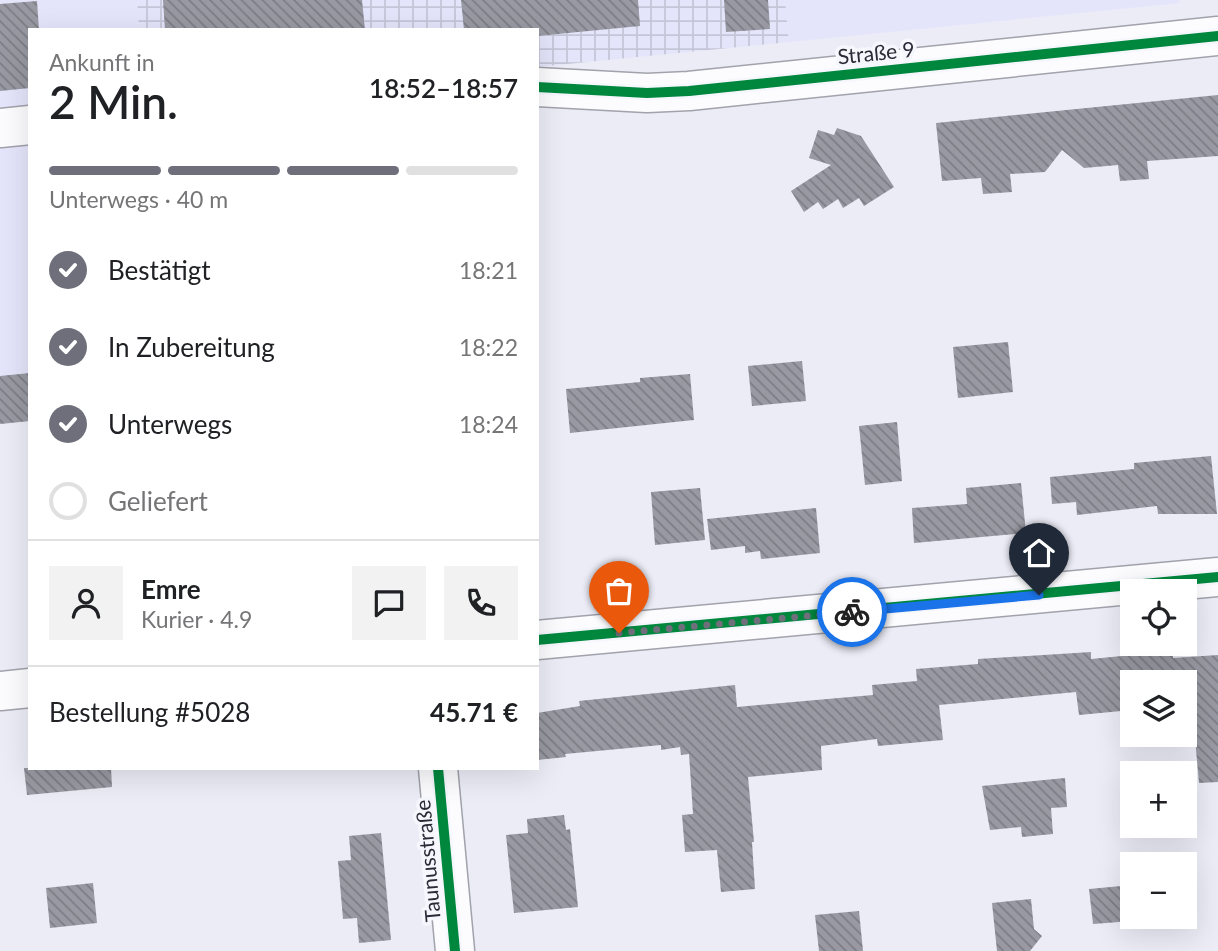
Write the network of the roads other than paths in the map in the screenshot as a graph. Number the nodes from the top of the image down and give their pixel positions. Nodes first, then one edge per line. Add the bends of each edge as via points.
1 (1218, 36) edge
2 (539, 87) edge
3 (28, 125) edge
4 (0, 128) edge
5 (1218, 577) edge
6 (539, 640) edge
7 (28, 688) edge
8 (0, 691) edge
9 (438, 770) edge
10 (455, 951) edge

1 - 2 street, Straße 9 via 689,91
3 - 4 street
5 - 6 street
7 - 8 street
9 - 10 street, Taunusstraße

